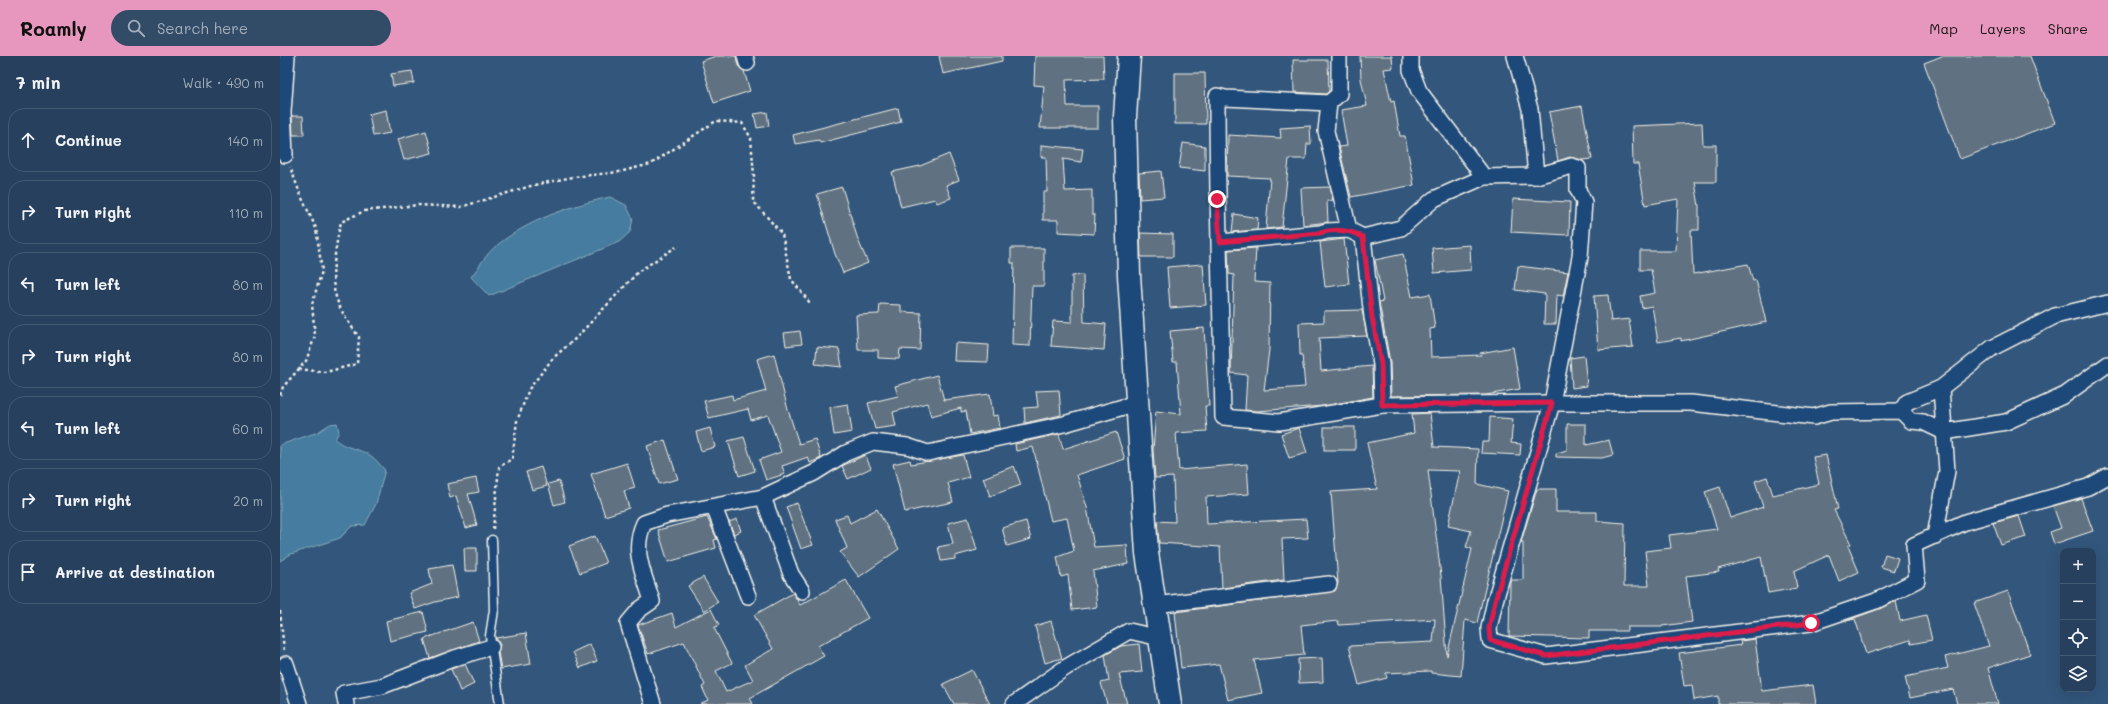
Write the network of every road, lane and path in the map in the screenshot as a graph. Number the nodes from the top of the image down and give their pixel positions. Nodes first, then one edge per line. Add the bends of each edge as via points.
1 (287, 56) edge
2 (1129, 56) edge
3 (1339, 56) edge
4 (1411, 56) edge
5 (1515, 56) edge
6 (1329, 103) junction
7 (285, 155) joint
8 (1536, 176) junction
9 (1484, 177) junction
10 (1349, 230) junction
11 (1363, 237) junction
12 (1220, 242) junction
13 (676, 247) dead end
14 (810, 303) dead end
15 (2108, 303) edge
16 (2108, 364) edge
17 (298, 369) junction
18 (1940, 388) junction
19 (280, 395) edge
20 (1137, 403) junction
21 (1552, 403) junction
22 (1382, 405) junction
23 (1901, 411) junction
24 (1944, 432) junction
25 (2108, 476) edge
26 (763, 497) junction
27 (714, 506) junction
28 (1935, 536) junction
29 (492, 540) joint
30 (1329, 584) dead end
31 (802, 591) dead end
32 (748, 596) dead end
33 (1155, 605) junction
34 (280, 611) edge
35 (1160, 638) junction
36 (491, 647) junction
37 (283, 665) edge
38 (299, 704) edge
39 (346, 704) edge
40 (500, 704) edge
41 (653, 704) edge
42 (1014, 704) edge
43 (1170, 704) edge

1 - 7 street via 283,112
2 - 20 street via 1125,117 1129,275
3 - 6 street via 1339,94
4 - 9 street via 1411,70 1419,91
5 - 8 street via 1530,109
6 - 10 street via 1326,131
6 - 12 street via 1217,96 1217,199
7 - 17 path via 300,196 316,228 322,271 312,304 315,336 306,361
8 - 9 street
8 - 21 street via 1572,166 1578,168 1578,190 1584,202 1580,257
9 - 11 street via 1434,200 1401,228
10 - 11 street
10 - 12 street
11 - 22 street via 1372,317 1381,364
12 - 22 street via 1223,417 1279,422
13 - 29 path via 638,271 576,338 553,358 529,389 517,421 512,459 499,467
14 - 17 path via 791,279 782,234 753,201 751,138 742,123 716,121 651,164 619,172 573,177 534,185 461,207 418,205 364,211 341,222 335,243 334,292 343,315 360,337 357,364 326,372
15 - 18 street via 2055,316 1992,348
16 - 24 street via 2065,395 2006,422
17 - 19 path via 283,387
18 - 23 street via 1907,402
18 - 24 street
20 - 26 street via 1064,424 928,453 907,446 873,442 846,453 814,473
20 - 33 street via 1147,553
21 - 22 street
21 - 23 street via 1691,403 1814,417 1831,412
21 - 28 street via 1495,601 1489,628 1490,640 1546,656 1811,623 1876,601 1916,580 1914,545
23 - 24 street via 1911,421 1923,422
24 - 28 street via 1947,471
25 - 28 street via 2088,487 1965,522
26 - 27 street
26 - 31 street via 791,574
27 - 32 street
27 - 41 street via 667,515 644,523 638,536 637,554 652,601 639,610 628,623
29 - 36 lane via 494,610
30 - 33 street
33 - 35 street
34 - 37 path
35 - 42 street via 1129,631 1065,668
35 - 43 street
36 - 39 street via 382,686 344,693
36 - 40 lane
37 - 38 street

